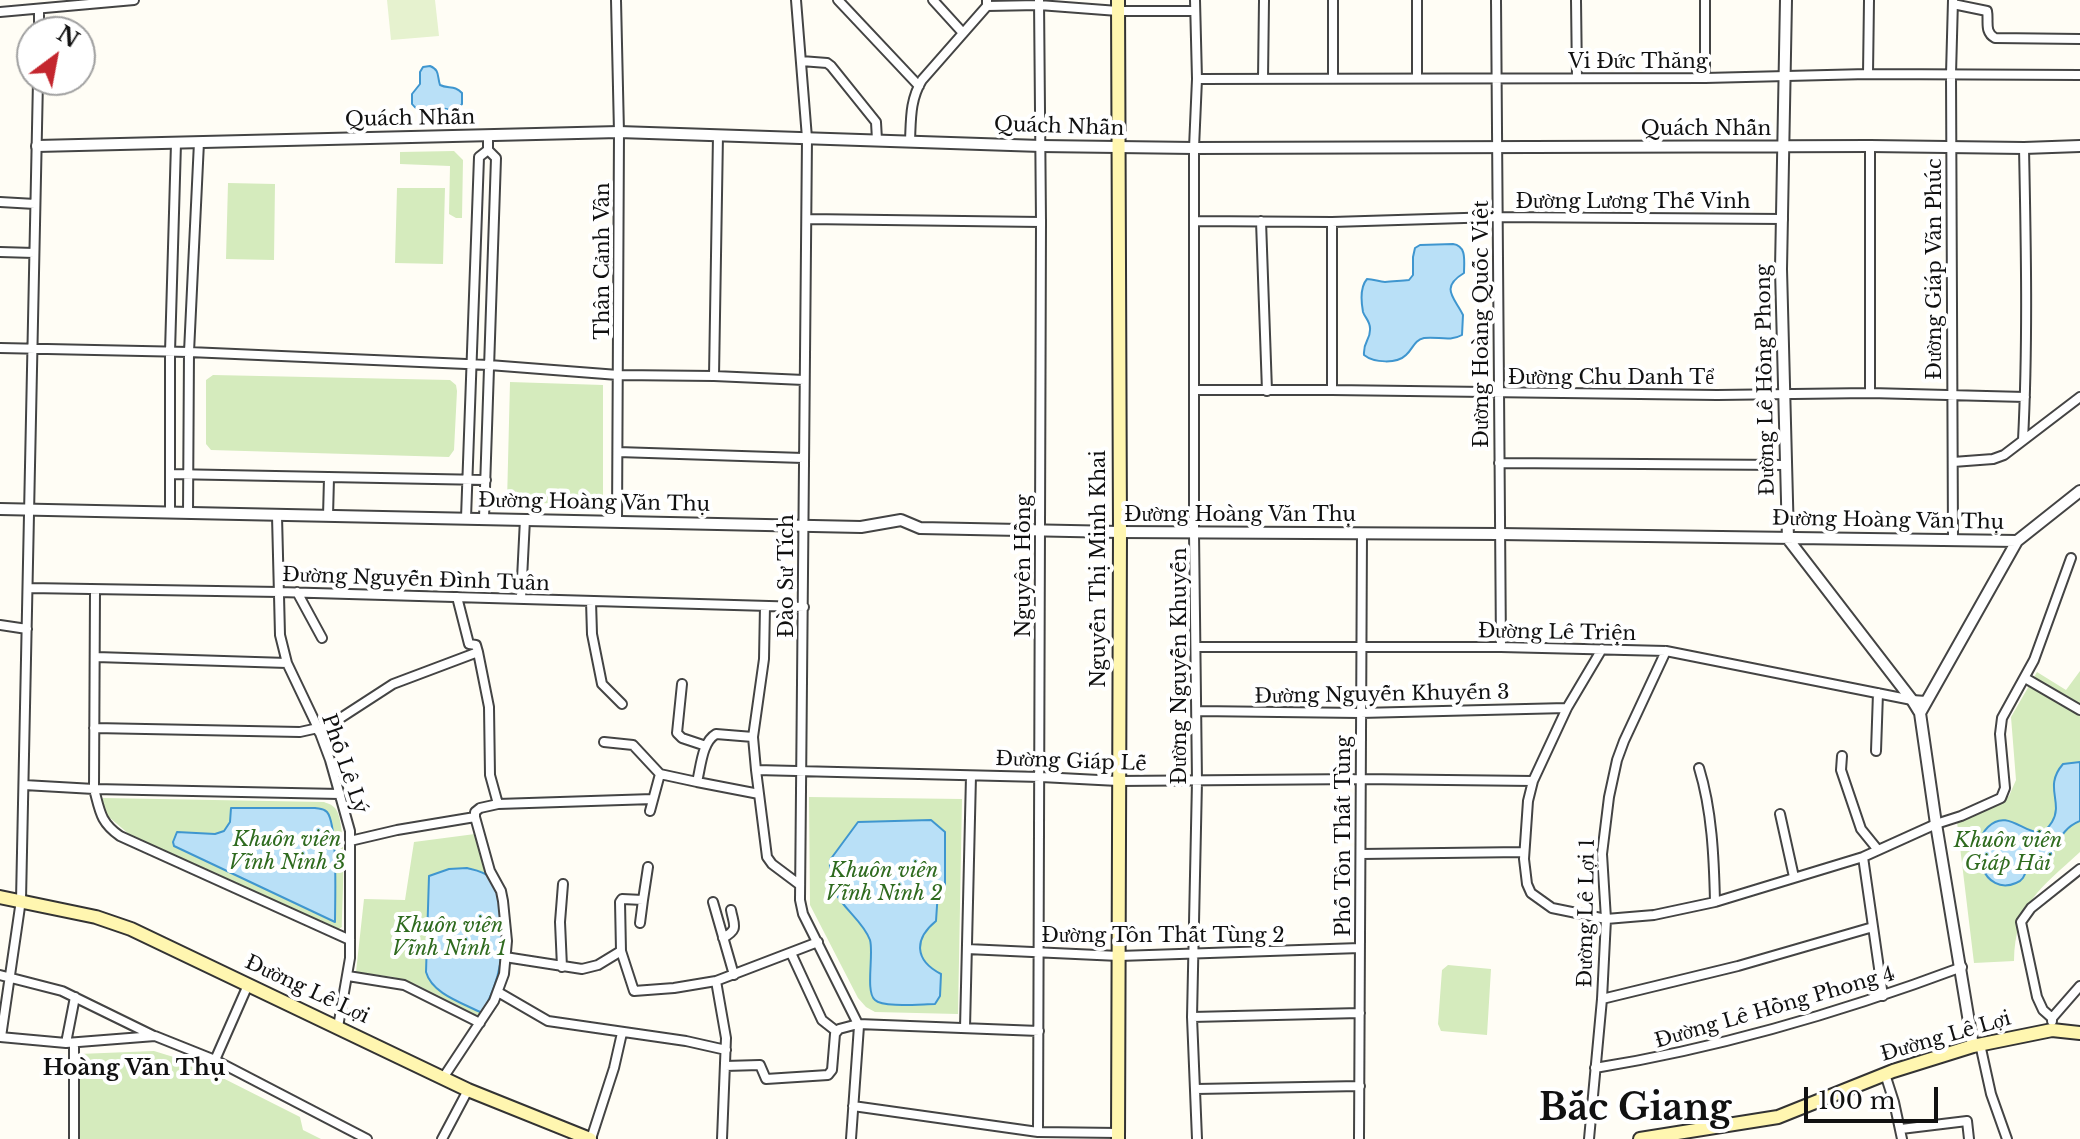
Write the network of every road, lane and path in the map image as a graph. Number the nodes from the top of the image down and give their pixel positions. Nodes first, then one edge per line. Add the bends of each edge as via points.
1 (134, 0) edge
2 (616, 0) edge
3 (796, 0) edge
4 (838, 0) edge
5 (933, 0) edge
6 (1195, 0) edge
7 (1264, 0) edge
8 (1333, 0) edge
9 (1417, 0) edge
10 (1496, 0) edge
11 (1576, 0) edge
12 (1705, 0) edge
13 (1786, 0) edge
14 (1869, 0) edge
15 (1039, 2) edge
16 (1953, 2) edge
17 (987, 3) edge
18 (1118, 6) edge
19 (39, 9) junction
20 (1195, 11) junction
21 (0, 12) edge
22 (39, 16) edge
23 (963, 33) junction
24 (2080, 39) edge
25 (801, 61) junction
26 (1868, 74) junction
27 (1951, 74) junction
28 (2080, 75) edge
29 (1785, 77) junction
30 (1333, 78) junction
31 (1417, 78) junction
32 (1577, 78) junction
33 (1705, 78) junction
34 (1197, 79) junction
35 (1263, 79) junction
36 (1495, 79) junction
37 (919, 86) junction
38 (38, 96) edge
39 (619, 132) junction
40 (488, 135) junction
41 (718, 135) junction
42 (807, 138) junction
43 (877, 140) junction
44 (910, 141) junction
45 (199, 142) junction
46 (176, 143) junction
47 (37, 146) junction
48 (1041, 146) junction
49 (1784, 146) junction
50 (1870, 146) junction
51 (2080, 146) edge
52 (1118, 147) junction
53 (1951, 147) junction
54 (1194, 148) junction
55 (1497, 148) junction
56 (2024, 148) junction
57 (488, 150) junction
58 (0, 202) edge
59 (35, 204) junction
60 (1497, 217) junction
61 (807, 219) junction
62 (1783, 219) junction
63 (1195, 221) junction
64 (1261, 221) junction
65 (1041, 222) junction
66 (1332, 222) junction
67 (0, 252) edge
68 (34, 253) junction
69 (0, 348) edge
70 (33, 349) junction
71 (170, 352) junction
72 (189, 352) junction
73 (472, 365) junction
74 (489, 365) junction
75 (618, 375) junction
76 (714, 376) junction
77 (804, 380) junction
78 (1196, 390) junction
79 (1332, 390) junction
80 (1267, 391) junction
81 (1870, 393) junction
82 (1499, 394) junction
83 (1784, 394) junction
84 (1952, 396) junction
85 (2025, 397) junction
86 (2080, 397) edge
87 (2023, 440) junction
88 (618, 452) junction
89 (803, 458) junction
90 (1953, 462) junction
91 (1499, 463) junction
92 (1786, 465) junction
93 (170, 474) junction
94 (188, 474) junction
95 (329, 478) junction
96 (466, 480) junction
97 (486, 480) junction
98 (2080, 491) edge
99 (0, 509) edge
100 (29, 510) junction
101 (170, 513) junction
102 (188, 513) junction
103 (277, 516) junction
104 (328, 516) junction
105 (466, 518) junction
106 (484, 518) junction
107 (525, 519) junction
108 (617, 522) junction
109 (803, 526) junction
110 (1040, 531) junction
111 (1120, 532) junction
112 (1194, 533) junction
113 (1362, 533) junction
114 (1499, 534) junction
115 (1788, 539) junction
116 (1953, 539) junction
117 (2017, 541) junction
118 (2071, 558) dead end
119 (28, 588) junction
120 (95, 590) junction
121 (279, 592) junction
122 (297, 592) junction
123 (457, 597) junction
124 (521, 599) junction
125 (591, 601) junction
126 (765, 606) junction
127 (804, 607) junction
128 (1, 628) edge
129 (27, 629) junction
130 (322, 638) dead end
131 (1196, 647) junction
132 (1501, 647) junction
133 (1361, 648) junction
134 (1602, 649) junction
135 (1666, 651) junction
136 (478, 652) junction
137 (96, 657) junction
138 (287, 663) junction
139 (2025, 678) junction
140 (682, 684) dead end
141 (1878, 693) junction
142 (1912, 700) junction
143 (1926, 701) junction
144 (622, 704) dead end
145 (1567, 708) junction
146 (2080, 710) edge
147 (1197, 711) junction
148 (1360, 713) junction
149 (1920, 713) junction
150 (94, 728) junction
151 (318, 730) junction
152 (753, 737) junction
153 (604, 742) dead end
154 (706, 746) junction
155 (1876, 751) dead end
156 (1842, 756) dead end
157 (1699, 768) dead end
158 (756, 770) junction
159 (800, 772) junction
160 (660, 774) junction
161 (971, 776) junction
162 (1041, 777) junction
163 (1361, 779) junction
164 (1118, 781) junction
165 (1197, 781) junction
166 (1533, 781) junction
167 (697, 782) junction
168 (24, 785) junction
169 (94, 789) junction
170 (340, 794) junction
171 (759, 794) junction
172 (653, 799) junction
173 (498, 804) junction
174 (650, 811) dead end
175 (1780, 814) dead end
176 (475, 817) junction
177 (1936, 824) junction
178 (350, 841) junction
179 (1878, 850) junction
180 (1524, 852) junction
181 (1361, 854) junction
182 (1863, 857) junction
183 (648, 867) dead end
184 (2080, 869) edge
185 (1794, 877) junction
186 (563, 884) dead end
187 (800, 885) junction
188 (0, 897) edge
189 (21, 900) junction
190 (643, 900) junction
191 (713, 902) dead end
192 (1715, 902) junction
193 (731, 910) dead end
194 (1606, 919) junction
195 (640, 923) dead end
196 (1873, 927) junction
197 (723, 938) junction
198 (350, 940) junction
199 (818, 942) junction
200 (1360, 948) junction
201 (967, 949) junction
202 (621, 951) junction
203 (791, 953) junction
204 (1039, 953) junction
205 (1193, 955) junction
206 (1119, 956) junction
207 (505, 957) junction
208 (562, 967) junction
209 (1962, 967) junction
210 (5, 975) edge
211 (734, 975) junction
212 (348, 976) junction
213 (716, 981) junction
214 (248, 985) junction
215 (2080, 986) edge
216 (498, 992) junction
217 (1883, 996) junction
218 (75, 997) junction
219 (1602, 999) junction
220 (1360, 1013) junction
221 (1192, 1017) junction
222 (480, 1023) junction
223 (858, 1024) junction
224 (2052, 1024) junction
225 (338, 1027) junction
226 (965, 1028) junction
227 (836, 1031) junction
228 (1039, 1031) junction
229 (622, 1033) junction
230 (2080, 1033) edge
231 (155, 1036) junction
232 (0, 1037) edge
233 (70, 1043) junction
234 (1976, 1045) junction
235 (726, 1050) junction
236 (215, 1060) junction
237 (725, 1066) junction
238 (1595, 1068) junction
239 (1885, 1074) junction
240 (443, 1078) junction
241 (1360, 1086) junction
242 (1196, 1089) junction
243 (468, 1090) junction
244 (853, 1106) junction
245 (1901, 1129) junction
246 (1038, 1132) junction
247 (1118, 1136) edge
248 (74, 1139) edge
249 (367, 1139) edge
250 (442, 1139) edge
251 (591, 1139) edge
252 (722, 1139) edge
253 (851, 1139) edge
254 (1197, 1139) edge
255 (1359, 1139) edge
256 (1589, 1139) edge
257 (1640, 1139) edge
258 (1902, 1139) edge
259 (1969, 1139) edge
260 (2007, 1139) edge

1 - 19 street
2 - 39 street, Thân Cảnh Vân
3 - 25 street, Đào Sư Tích
4 - 37 street
5 - 23 street
6 - 20 street, Đường Nguyễn Khuyến
7 - 35 street
8 - 30 street
9 - 31 street
10 - 36 street, Đường Hoàng Quốc Việt
11 - 32 street
12 - 33 street
13 - 29 street, Đường Lê Hồng Phong
14 - 26 street
15 - 17 street
15 - 18 street
15 - 48 street, Nguyên Hồng
16 - 24 street via 1987,11 1987,31 1995,38
16 - 27 street, Đường Giáp Văn Phúc
17 - 23 street
18 - 20 street
18 - 52 main road, Nguyễn Thị Minh Khai
19 - 21 street
19 - 22 street
20 - 34 street, Đường Nguyễn Khuyến
23 - 37 street
25 - 42 street, Đào Sư Tích
25 - 43 street via 831,66 876,122
26 - 27 street, Vi Đức Thăng
26 - 29 street, Vi Đức Thăng
27 - 28 street, Vi Đức Thăng
27 - 53 street, Đường Giáp Văn Phúc
29 - 33 street, Vi Đức Thăng
29 - 49 street, Đường Lê Hồng Phong
30 - 31 street, Vi Đức Thăng
30 - 35 street, Vi Đức Thăng
31 - 36 street, Vi Đức Thăng
32 - 33 street, Vi Đức Thăng
32 - 36 street, Vi Đức Thăng
34 - 35 street, Vi Đức Thăng
34 - 54 street, Đường Nguyễn Khuyến
36 - 55 street, Đường Hoàng Quốc Việt
37 - 44 street via 911,104
38 - 47 street
39 - 40 street, Quách Nhẫn
39 - 41 street, Quách Nhẫn
39 - 75 street, Thân Cảnh Vân
40 - 45 street, Quách Nhẫn
40 - 57 street
41 - 42 street, Quách Nhẫn
41 - 76 street
42 - 43 street, Quách Nhẫn
42 - 61 street, Đào Sư Tích
43 - 44 street, Quách Nhẫn
44 - 48 street, Quách Nhẫn
45 - 46 street, Quách Nhẫn
45 - 72 street
46 - 47 street, Quách Nhẫn
46 - 71 street
47 - 59 street
48 - 52 street, Quách Nhẫn
48 - 65 street, Nguyên Hồng
49 - 50 street, Quách Nhẫn
49 - 55 street, Quách Nhẫn
49 - 62 street, Đường Lê Hồng Phong
50 - 53 street, Quách Nhẫn
50 - 81 street
51 - 56 street, Quách Nhẫn
52 - 54 street, Quách Nhẫn
52 - 111 main road, Nguyễn Thị Minh Khai
53 - 56 street, Quách Nhẫn
53 - 84 street, Đường Giáp Văn Phúc
54 - 55 street, Quách Nhẫn
54 - 63 street, Đường Nguyễn Khuyến
55 - 60 street, Đường Hoàng Quốc Việt
56 - 85 street
57 - 73 street via 479,157
57 - 74 street via 496,158
58 - 59 street
59 - 68 street
60 - 62 street, Đường Lương Thế Vinh
60 - 66 street, Đường Lương Thế Vinh
60 - 82 street, Đường Hoàng Quốc Việt
61 - 65 street
61 - 77 street, Đào Sư Tích
62 - 83 street, Đường Lê Hồng Phong
63 - 64 street, Đường Lương Thế Vinh
63 - 78 street, Đường Nguyễn Khuyến
64 - 66 street, Đường Lương Thế Vinh
64 - 80 street
65 - 110 street, Nguyên Hồng
66 - 79 street
67 - 68 street
68 - 70 street
69 - 70 street
70 - 71 street
70 - 100 street
71 - 72 street
71 - 93 street
72 - 73 street
72 - 94 street
73 - 74 street
73 - 96 street
74 - 75 street
74 - 97 street
75 - 76 street
75 - 88 street, Thân Cảnh Vân
76 - 77 street
77 - 89 street, Đào Sư Tích
78 - 80 street, Đường Chu Danh Tể
78 - 112 street, Đường Nguyễn Khuyến
79 - 80 street, Đường Chu Danh Tể
79 - 82 street, Đường Chu Danh Tể
81 - 83 street, Đường Chu Danh Tể
81 - 84 street, Đường Chu Danh Tể
82 - 83 street, Đường Chu Danh Tể
82 - 91 street, Đường Hoàng Quốc Việt
83 - 92 street, Đường Lê Hồng Phong
84 - 85 street, Đường Chu Danh Tể
84 - 90 street, Đường Giáp Văn Phúc
85 - 87 street
86 - 87 street
87 - 90 street via 2000,457
88 - 89 street
88 - 108 street, Thân Cảnh Vân
89 - 109 street, Đào Sư Tích
90 - 116 street, Đường Giáp Văn Phúc
91 - 92 street
91 - 114 street, Đường Hoàng Quốc Việt
92 - 115 street, Đường Lê Hồng Phong
93 - 94 street
93 - 101 street
94 - 95 street
94 - 102 street
95 - 96 street
95 - 104 street
96 - 97 street
96 - 105 street
97 - 106 street
98 - 117 street, Đường Hoàng Văn Thụ
99 - 100 street, Đường Hoàng Văn Thụ
100 - 101 street, Đường Hoàng Văn Thụ
100 - 119 street
101 - 102 street, Đường Hoàng Văn Thụ
102 - 103 street, Đường Hoàng Văn Thụ
103 - 104 street, Đường Hoàng Văn Thụ
103 - 121 street, Phố Lê Lý
104 - 105 street, Đường Hoàng Văn Thụ
105 - 106 street, Đường Hoàng Văn Thụ
106 - 107 street, Đường Hoàng Văn Thụ
107 - 108 street, Đường Hoàng Văn Thụ
107 - 124 street
108 - 109 street, Đường Hoàng Văn Thụ
109 - 110 street, Đường Hoàng Văn Thụ via 861,527 901,520 920,528
109 - 127 street, Đào Sư Tích
110 - 111 street, Đường Hoàng Văn Thụ
110 - 162 street, Nguyên Hồng
111 - 112 street, Đường Hoàng Văn Thụ
111 - 164 main road, Nguyễn Thị Minh Khai
112 - 113 street, Đường Hoàng Văn Thụ
112 - 131 street, Đường Nguyễn Khuyến
113 - 114 street, Đường Hoàng Văn Thụ
113 - 133 street, Phố Tôn Thất Tùng
114 - 115 street, Đường Hoàng Văn Thụ
114 - 132 street, Đường Hoàng Quốc Việt
115 - 116 street, Đường Hoàng Văn Thụ
115 - 142 street
116 - 117 street, Đường Hoàng Văn Thụ
117 - 143 street
118 - 139 street
119 - 120 street, Đường Nguyễn Đình Tuân
119 - 129 street
120 - 121 street, Đường Nguyễn Đình Tuân
120 - 137 street
121 - 122 street, Đường Nguyễn Đình Tuân
121 - 138 street, Phố Lê Lý
122 - 123 street, Đường Nguyễn Đình Tuân
122 - 130 street
123 - 124 street, Đường Nguyễn Đình Tuân
123 - 136 street via 469,644
124 - 125 street, Đường Nguyễn Đình Tuân
125 - 126 street, Đường Nguyễn Đình Tuân
125 - 144 street via 602,684
126 - 127 street, Đường Nguyễn Đình Tuân
126 - 152 street
127 - 159 street, Đào Sư Tích
128 - 129 street
129 - 168 street
131 - 133 street, Đường Lê Triện
131 - 147 street, Đường Nguyễn Khuyến
132 - 133 street, Đường Lê Triện
132 - 134 street, Đường Lê Triện
133 - 148 street, Phố Tôn Thất Tùng
134 - 135 street, Đường Lê Triện
134 - 145 street
135 - 141 street, Đường Lê Triện
135 - 194 street, Đường Lê Lợi 1 via 1617,760 1602,854
136 - 151 street via 393,684
136 - 173 street via 489,707 490,775
137 - 138 street
137 - 150 street
138 - 151 street, Phố Lê Lý
139 - 146 street
139 - 177 street via 2000,726 2004,794
140 - 154 street via 677,733
141 - 142 street, Đường Lê Triện
141 - 155 street
142 - 143 street, Đường Lê Triện
142 - 149 street
143 - 149 street
145 - 148 street, Đường Nguyễn Khuyến 3
145 - 166 street
147 - 148 street, Đường Nguyễn Khuyến 3
147 - 165 street, Đường Nguyễn Khuyến
148 - 163 street, Phố Tôn Thất Tùng
149 - 177 street
150 - 151 street
150 - 169 street
151 - 170 street, Phố Lê Lý
152 - 154 street via 716,734
152 - 158 street
153 - 160 street via 633,745
154 - 167 street
156 - 179 street via 1841,770 1861,829
157 - 192 street
158 - 159 street, Đường Giáp Lễ
158 - 171 street
159 - 161 street, Đường Giáp Lễ
159 - 187 street, Đào Sư Tích
160 - 167 street
160 - 172 street
161 - 162 street, Đường Giáp Lễ
161 - 201 street
162 - 164 street, Đường Giáp Lễ
162 - 204 street, Nguyên Hồng
163 - 165 street, Đường Giáp Lễ
163 - 166 street, Đường Giáp Lễ
163 - 181 street, Phố Tôn Thất Tùng
164 - 165 street, Đường Giáp Lễ
164 - 206 main road, Nguyễn Thị Minh Khai
165 - 205 street, Đường Nguyễn Khuyến
166 - 180 street
167 - 171 street
168 - 169 street
168 - 189 street
169 - 170 street
169 - 198 street via 102,818 120,836
170 - 178 street, Phố Lê Lý
171 - 187 street via 767,857
172 - 173 street
172 - 174 street
173 - 176 street via 480,808
175 - 185 street
176 - 178 street
176 - 207 street via 501,891
177 - 179 street
177 - 209 street
178 - 198 street, Phố Lê Lý
179 - 182 street
180 - 181 street
180 - 194 street via 1527,884 1538,899 1552,908
181 - 200 street, Phố Tôn Thất Tùng
182 - 185 street
182 - 196 street
183 - 190 street
184 - 224 street via 2021,922 2037,997
185 - 192 street
186 - 208 street
187 - 199 street, Đào Sư Tích via 801,908
188 - 189 main road, Đường Lê Lợi
189 - 210 street
189 - 214 main road, Đường Lê Lợi via 114,922
190 - 195 street
190 - 202 street via 621,900
191 - 197 street
192 - 194 street
193 - 197 street via 734,932
194 - 219 street, Đường Lê Lợi 1
196 - 217 street
196 - 219 street
197 - 211 street
198 - 212 street, Phố Lê Lý
199 - 203 street
199 - 223 street, Đào Sư Tích
200 - 205 street, Đường Tôn Thất Tùng 2
200 - 220 street, Phố Tôn Thất Tùng
201 - 204 street, Đường Tôn Thất Tùng 2
201 - 226 street
202 - 208 street via 594,967
202 - 213 street via 634,991
203 - 211 street
203 - 227 street via 822,1020
204 - 206 street, Đường Tôn Thất Tùng 2
204 - 228 street, Nguyên Hồng
205 - 206 street, Đường Tôn Thất Tùng 2
205 - 221 street, Đường Nguyễn Khuyến
206 - 247 main road, Nguyễn Thị Minh Khai
207 - 208 street
207 - 216 street
209 - 217 street, Đường Lê Hồng Phong 4
209 - 234 street
210 - 218 street
210 - 232 street
211 - 213 street
212 - 222 street via 404,985
212 - 225 street, Phố Lê Lý
213 - 235 street
214 - 225 main road, Đường Lê Lợi
214 - 236 street
215 - 224 street
216 - 222 street
216 - 229 street via 548,1021
217 - 238 street, Đường Lê Hồng Phong 4 via 1768,1031
218 - 231 street
218 - 233 street
219 - 238 street, Đường Lê Lợi 1
220 - 221 street
220 - 241 street, Phố Tôn Thất Tùng
221 - 242 street, Đường Nguyễn Khuyến
222 - 240 street
223 - 226 street
223 - 227 street
223 - 244 street, Đào Sư Tích
224 - 230 main road, Đường Lê Lợi
224 - 234 main road, Đường Lê Lợi
225 - 240 main road, Đường Lê Lợi
226 - 228 street
227 - 237 street via 828,1075 766,1079 760,1065
228 - 246 street, Nguyên Hồng
229 - 235 street
229 - 251 street
231 - 233 street
231 - 236 street
232 - 233 street
233 - 248 street
234 - 239 main road, Đường Lê Lợi
234 - 260 street
235 - 237 street
236 - 249 street
237 - 252 street
238 - 256 street, Đường Lê Lợi 1
239 - 245 street
239 - 257 main road, Đường Lê Lợi via 1778,1117
240 - 243 main road, Đường Lê Lợi
241 - 242 street
241 - 255 street, Phố Tôn Thất Tùng
242 - 254 street, Đường Nguyễn Khuyến
243 - 250 street
243 - 251 main road, Đường Lê Lợi
244 - 246 street
244 - 253 street, Đào Sư Tích
245 - 258 street
245 - 259 street via 1967,1121
246 - 247 street

